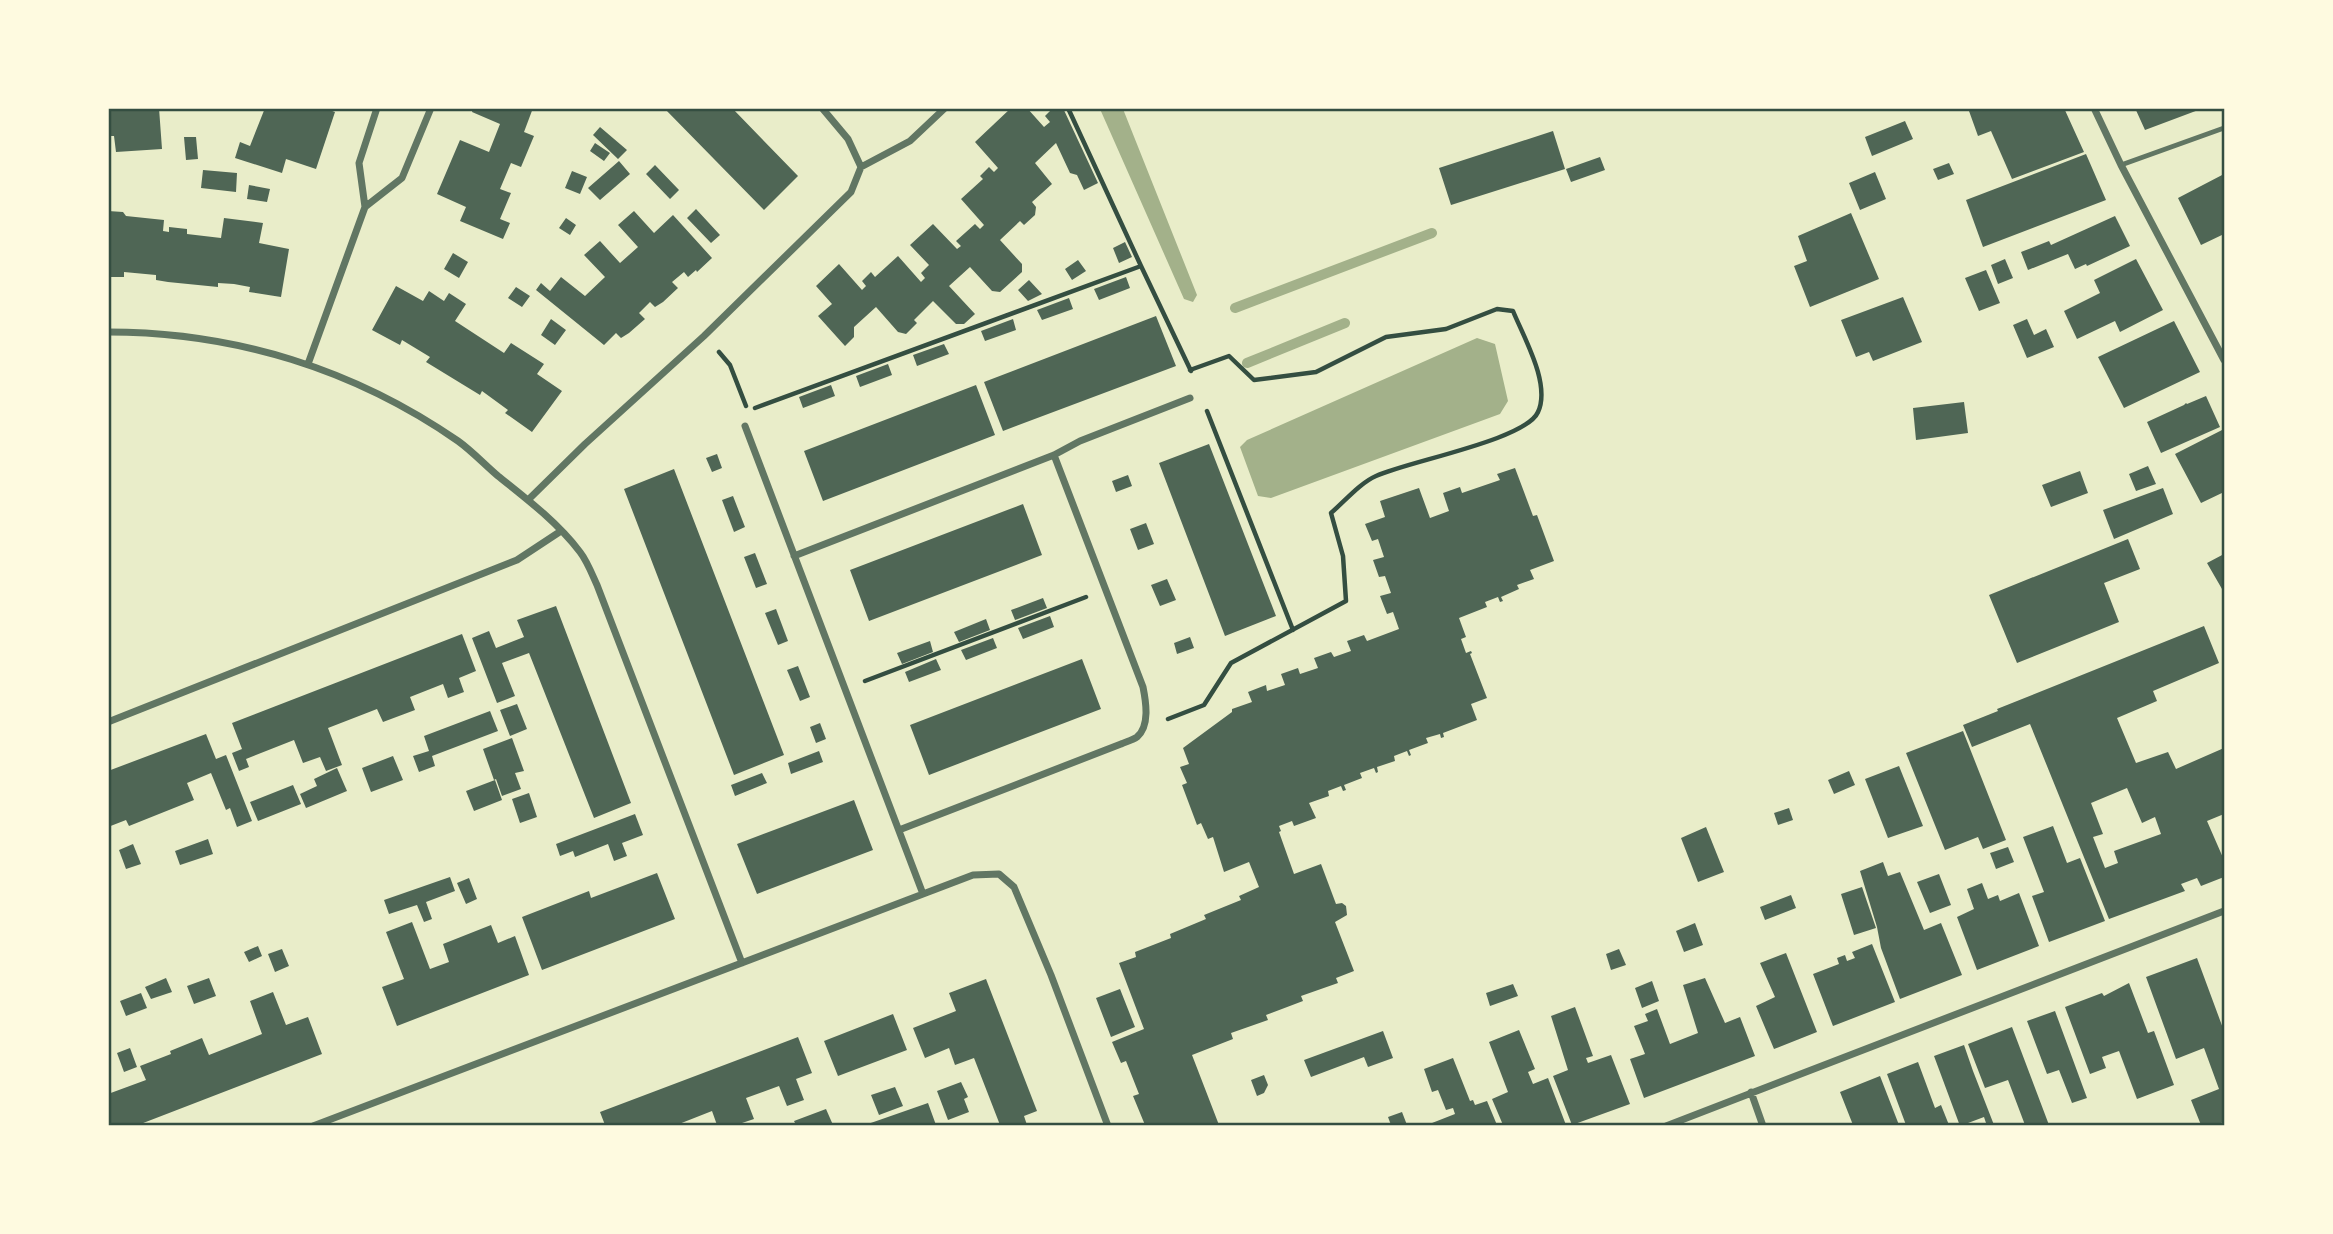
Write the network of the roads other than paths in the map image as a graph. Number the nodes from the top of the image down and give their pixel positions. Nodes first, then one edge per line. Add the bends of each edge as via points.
1 (377, 108) edge
2 (431, 108) edge
3 (822, 108) edge
4 (945, 108) edge
5 (2094, 108) edge
6 (2224, 128) edge
7 (2121, 166) junction
8 (861, 167) junction
9 (365, 206) junction
10 (108, 332) edge
11 (2224, 360) edge
12 (308, 364) junction
13 (1190, 398) dead end
14 (745, 426) dead end
15 (1054, 455) junction
16 (528, 500) junction
17 (561, 531) junction
18 (794, 556) junction
19 (108, 722) edge
20 (899, 830) junction
21 (923, 894) junction
22 (2224, 911) edge
23 (742, 963) junction
24 (1751, 1092) junction
25 (313, 1125) edge
26 (1108, 1125) edge
27 (1666, 1125) edge
28 (1763, 1125) edge

1 - 9 street via 359,163
2 - 9 street via 402,178
3 - 8 street via 848,139
4 - 8 street via 910,141
5 - 7 street
6 - 7 lane
7 - 11 street
8 - 16 street via 851,192
9 - 12 street
10 - 12 street via 191,336
12 - 16 street via 427,421 461,443
13 - 15 street via 1080,440
14 - 18 street
15 - 18 street
15 - 20 street via 1143,687 1144,726 1137,737 1121,744
16 - 17 street
17 - 19 street via 517,560
17 - 23 street via 581,553 597,585
18 - 20 street
20 - 21 street
21 - 23 street
21 - 26 street via 974,875 999,874 1014,887
22 - 24 street
23 - 25 street
24 - 27 street
24 - 28 street

